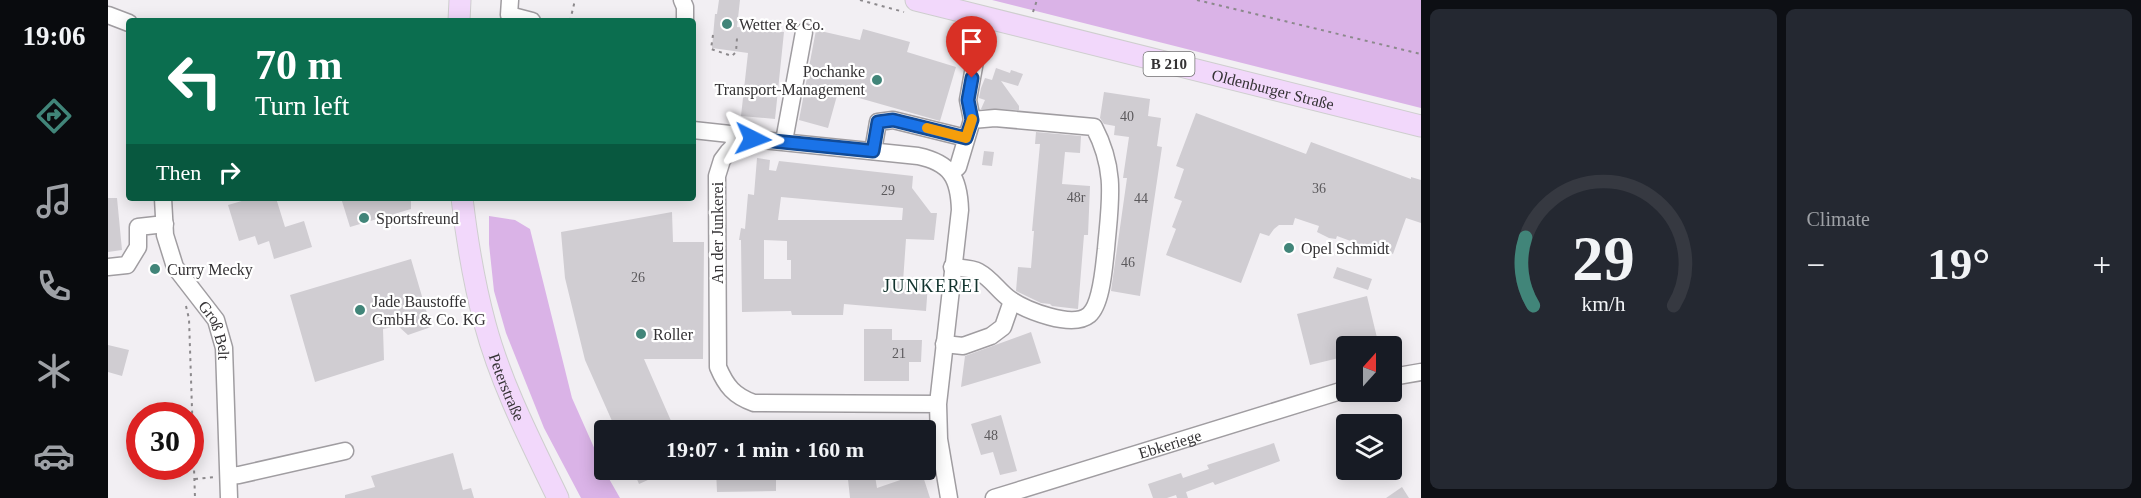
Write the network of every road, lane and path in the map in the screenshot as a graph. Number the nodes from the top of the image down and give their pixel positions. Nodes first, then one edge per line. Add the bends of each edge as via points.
1 (460, 0) edge
2 (510, 0) edge
3 (575, 0) edge
4 (680, 0) edge
5 (916, 0) edge
6 (1036, 0) edge
7 (1197, 0) edge
8 (108, 15) edge
9 (1032, 16) dead end
10 (979, 17) junction
11 (459, 18) edge
12 (520, 18) edge
13 (571, 18) edge
14 (676, 18) edge
15 (685, 18) edge
16 (126, 22) edge
17 (804, 32) dead end
18 (713, 35) dead end
19 (735, 38) dead end
20 (1421, 54) edge
21 (972, 120) junction
22 (1421, 126) edge
23 (696, 130) edge
24 (966, 138) junction
25 (784, 141) junction
26 (736, 144) junction
27 (873, 151) junction
28 (951, 173) junction
29 (163, 201) edge
30 (462, 201) edge
31 (165, 224) junction
32 (108, 267) edge
33 (952, 267) junction
34 (184, 296) dead end
35 (1012, 301) junction
36 (944, 344) junction
37 (1421, 372) edge
38 (1402, 375) edge
39 (1336, 392) edge
40 (192, 402) edge
41 (938, 404) junction
42 (345, 451) dead end
43 (229, 476) junction
44 (204, 478) edge
45 (195, 480) edge
46 (195, 498) edge
47 (229, 498) edge
48 (558, 498) edge
49 (949, 498) edge
50 (994, 498) edge

1 - 11 main road
2 - 12 street via 509,15
3 - 13 path
4 - 14 street
4 - 15 street
5 - 10 main road, Oldenburger Straße / B 210
6 - 9 path
7 - 20 path
8 - 16 street
10 - 21 street via 978,48 968,100
10 - 22 main road, Oldenburger Straße / B 210
17 - 25 street
18 - 19 path via 711,49 732,56 736,52
21 - 24 street
21 - 35 street via 996,118 1094,127 1110,167 1112,186 1104,269 1097,301 1089,315 1077,319 1048,316
23 - 26 street via 730,134
24 - 27 street via 893,120 878,122
24 - 28 street via 958,167
25 - 26 street via 753,139
25 - 27 street
26 - 41 street, An der Junkerei via 722,160 717,177 718,367 729,390 754,403
27 - 28 street via 934,159
28 - 33 street via 960,192
29 - 31 street, Groß Belt
30 - 48 main road, Peterstraße via 468,250 486,326 508,389
31 - 32 street via 138,226 138,247 127,265
31 - 43 street, Groß Belt via 168,251 175,267 216,320 222,336
33 - 35 street via 979,272
33 - 36 street
34 - 40 path via 189,319
35 - 36 street via 1003,327 991,336 963,346
36 - 41 street
37 - 38 street
39 - 50 street, Ebkeriege
41 - 49 street via 939,439
42 - 43 street
43 - 44 path
43 - 47 street, Groß Belt
45 - 46 path

